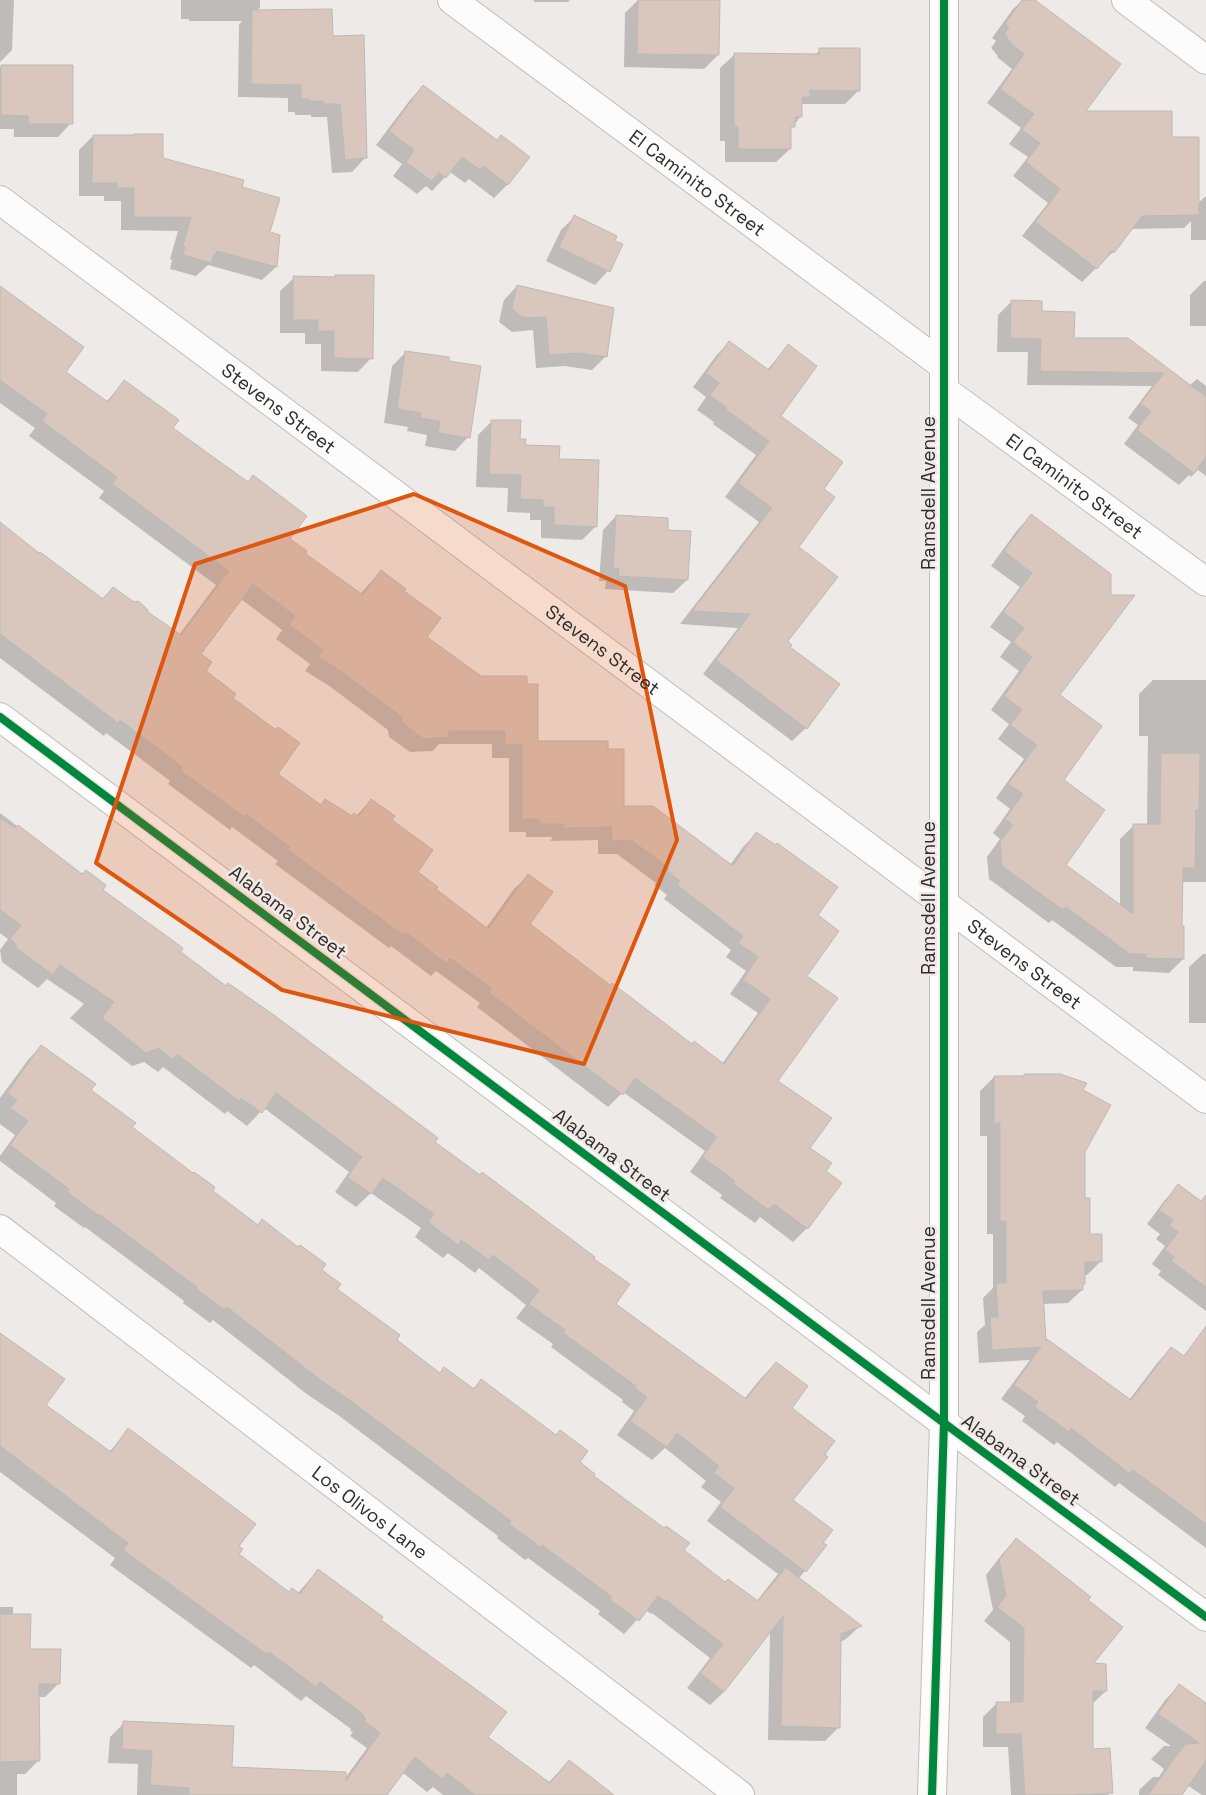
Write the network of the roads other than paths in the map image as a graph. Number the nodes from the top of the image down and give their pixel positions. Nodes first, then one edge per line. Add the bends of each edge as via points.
1 (452, 0) edge
2 (944, 0) edge
3 (1126, 0) edge
4 (1206, 60) edge
5 (0, 200) edge
6 (944, 378) junction
7 (1206, 582) edge
8 (0, 717) edge
9 (944, 904) junction
10 (1206, 1099) edge
11 (0, 1229) edge
12 (944, 1423) junction
13 (1206, 1617) edge
14 (740, 1795) edge
15 (932, 1795) edge

1 - 6 street, El Caminito Street
2 - 6 street, Ramsdell Avenue
3 - 4 street
5 - 9 street, Stevens Street
6 - 7 street, El Caminito Street
6 - 9 street, Ramsdell Avenue
8 - 12 street, Alabama Street
9 - 10 street, Stevens Street
9 - 12 street, Ramsdell Avenue
11 - 14 street, Los Olivos Lane
12 - 13 street, Alabama Street
12 - 15 street, Ramsdell Avenue

